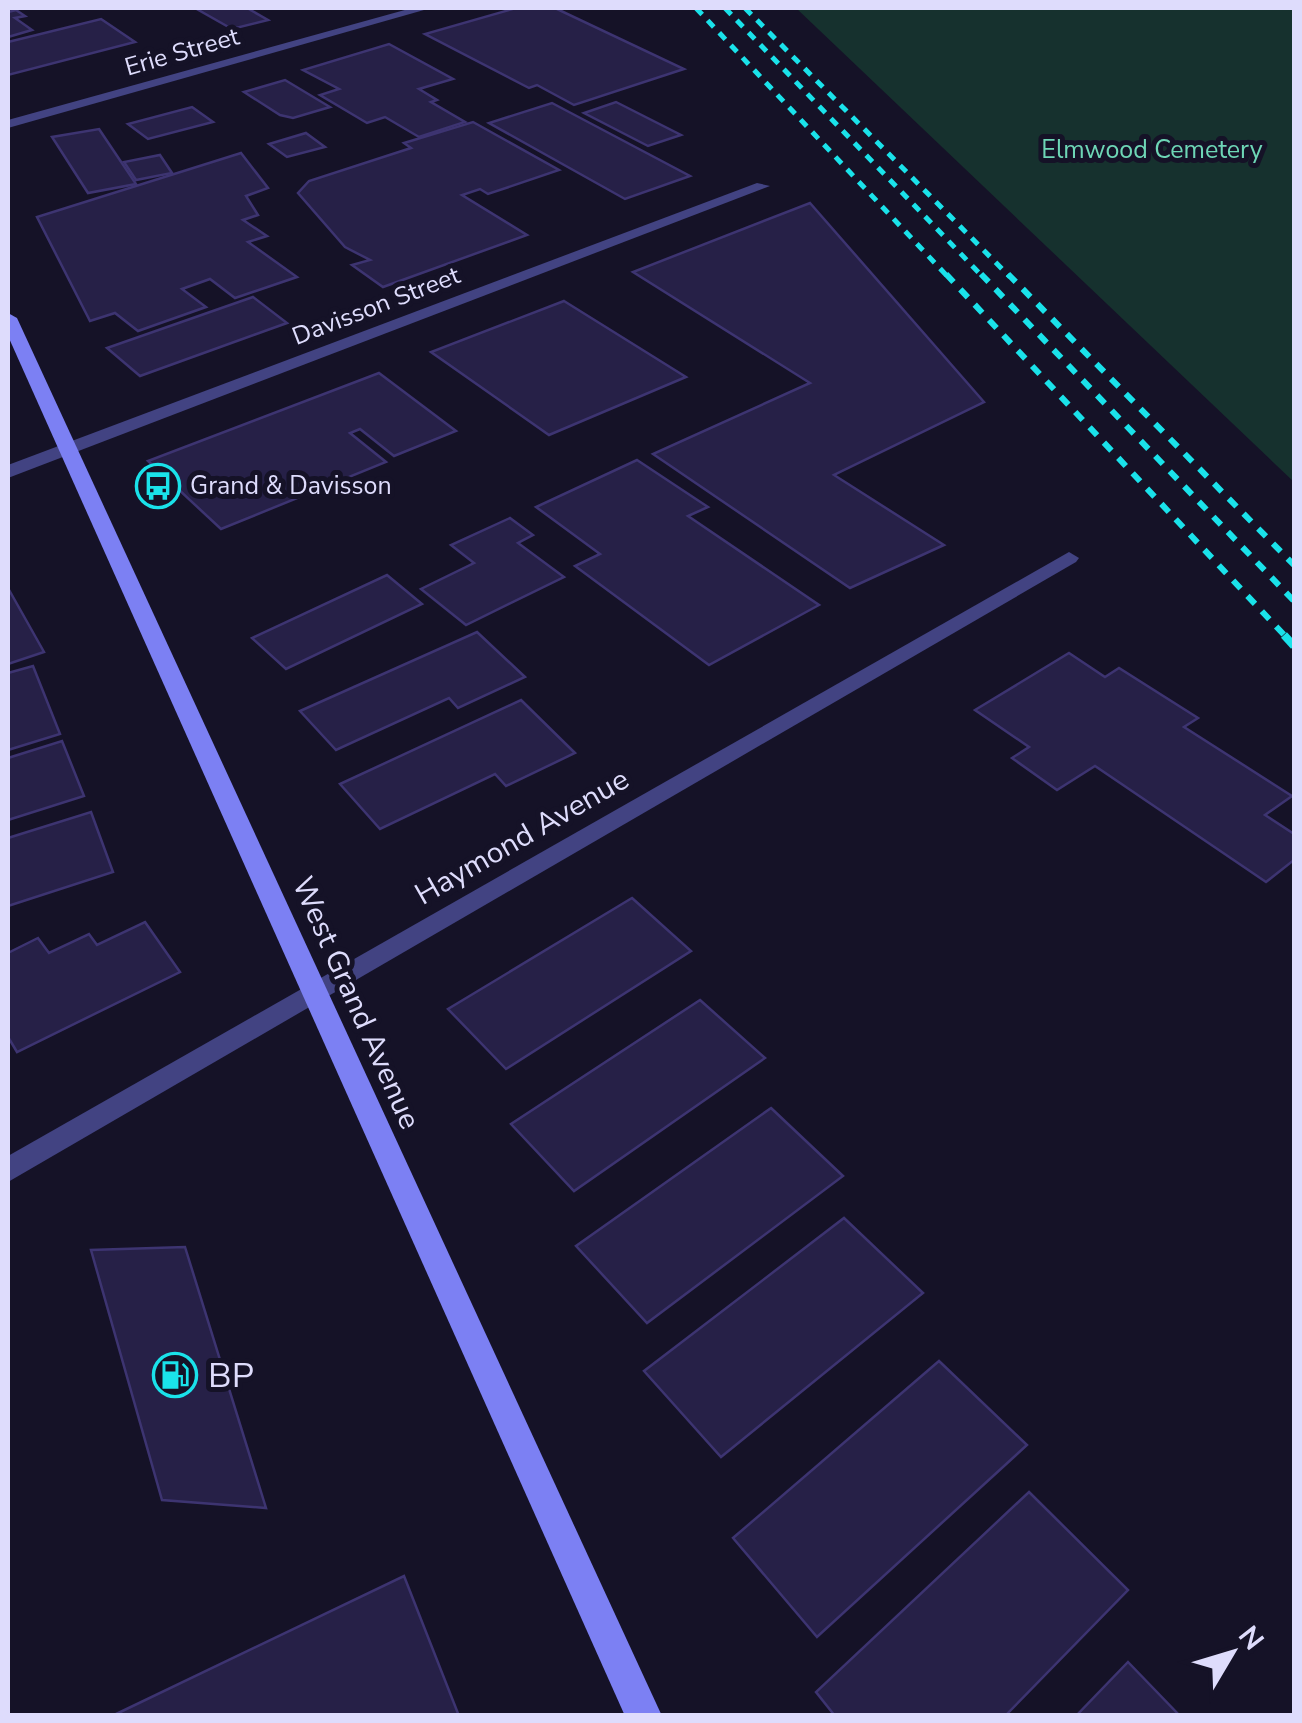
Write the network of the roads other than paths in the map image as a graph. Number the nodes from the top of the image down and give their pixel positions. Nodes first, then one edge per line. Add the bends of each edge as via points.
1 (425, 8) edge
2 (8, 124) edge
3 (762, 186) dead end
4 (8, 318) edge
5 (68, 450) junction
6 (8, 472) edge
7 (1068, 558) dead end
8 (316, 993) junction
9 (8, 1170) edge
10 (644, 1716) edge

1 - 2 street, Erie Street
3 - 5 street, Davisson Street
4 - 5 main road, West Grand Avenue
5 - 6 street, Davisson Street
5 - 8 main road, West Grand Avenue
7 - 8 street, Haymond Avenue
8 - 9 street, Haymond Avenue
8 - 10 main road, West Grand Avenue

